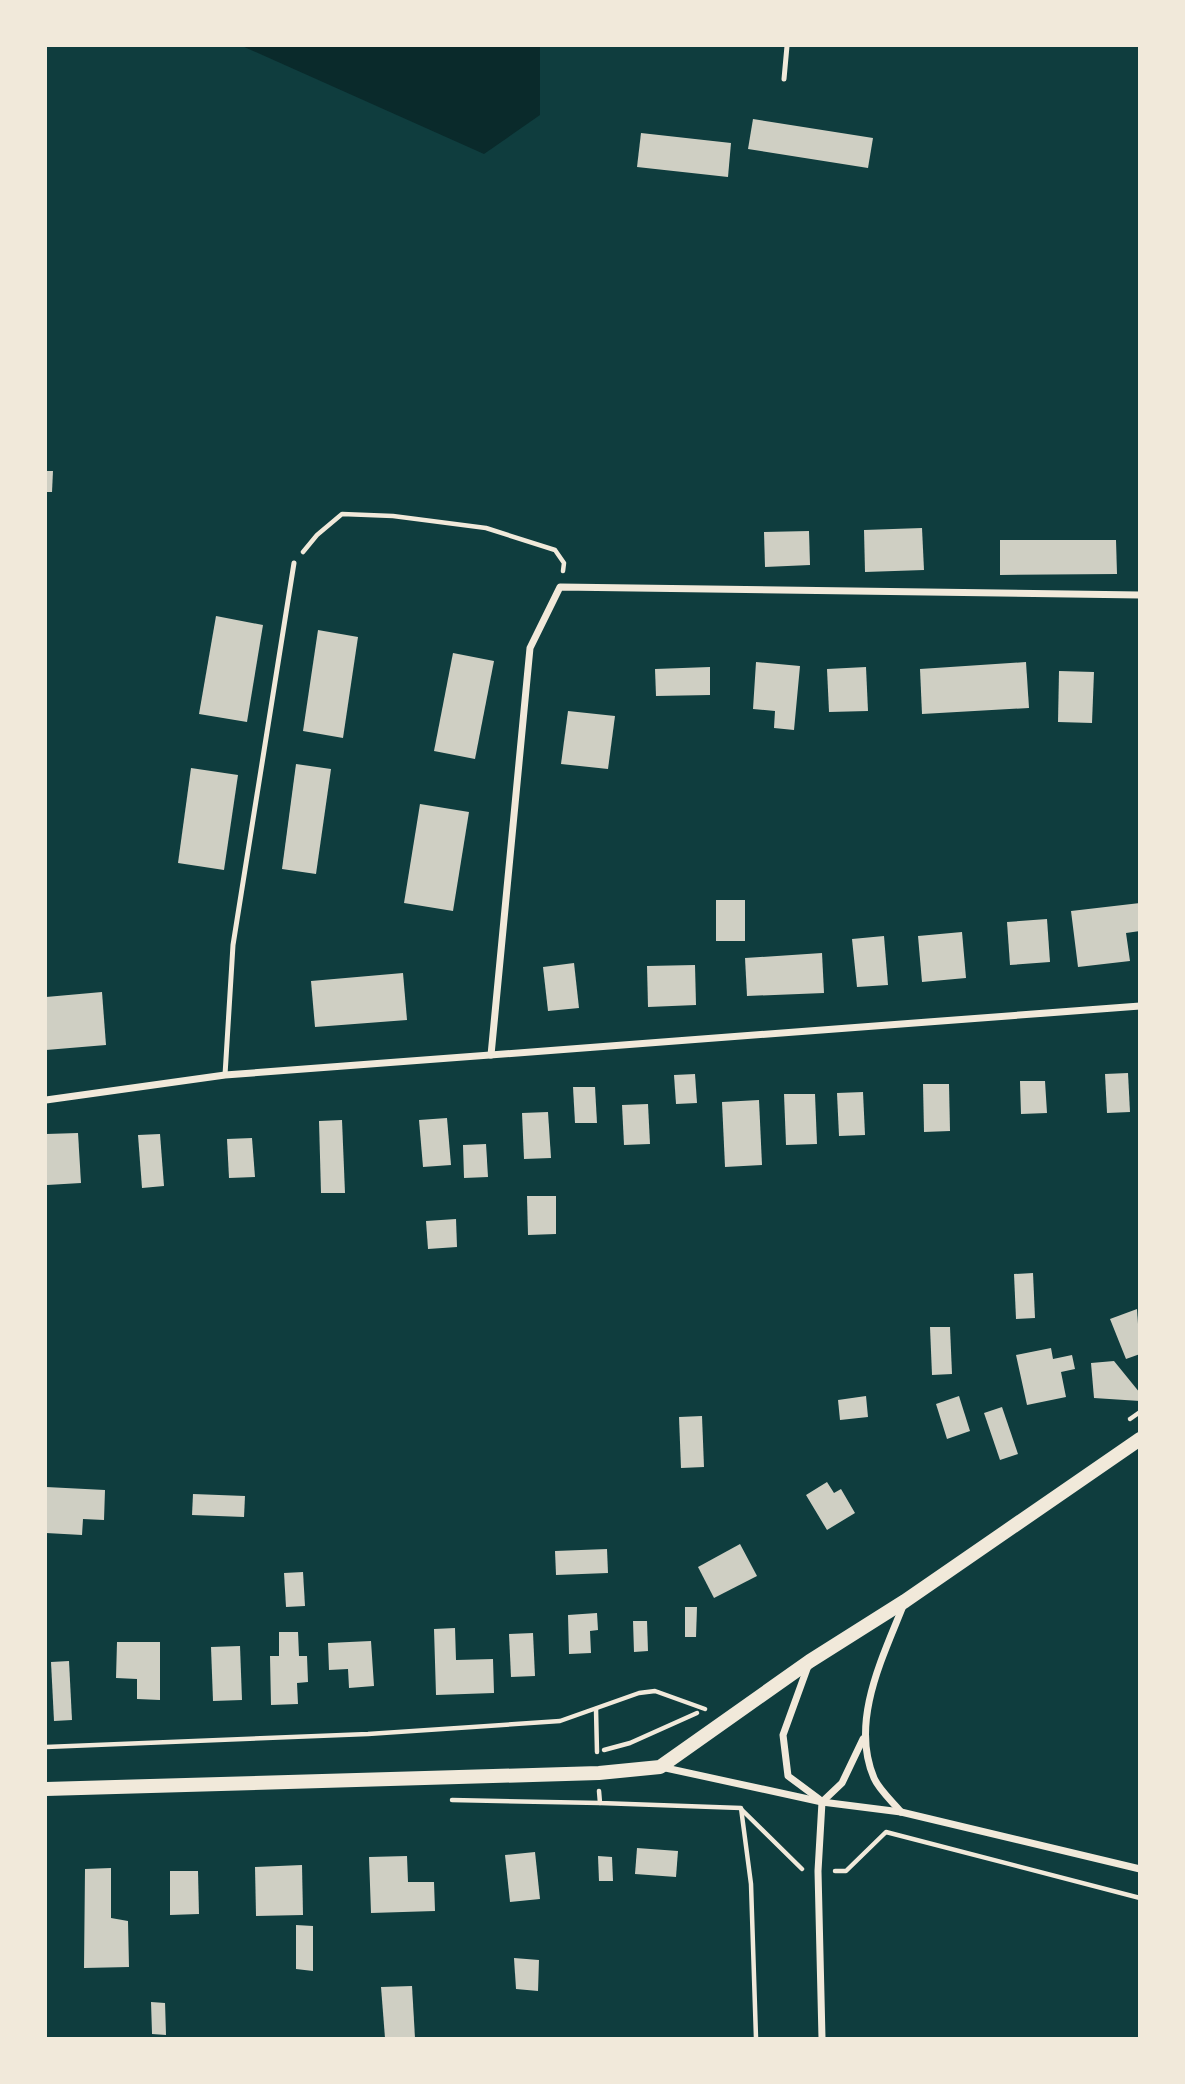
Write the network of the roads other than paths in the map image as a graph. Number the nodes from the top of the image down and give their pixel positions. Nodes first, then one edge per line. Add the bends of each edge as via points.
1 (787, 46) edge
2 (784, 79) dead end
3 (294, 563) road end
4 (1139, 595) edge
5 (1139, 1006) edge
6 (491, 1055) junction
7 (225, 1075) junction
8 (46, 1100) edge
9 (1139, 1439) edge
10 (905, 1601) junction
11 (810, 1661) junction
12 (864, 1738) junction
13 (660, 1767) junction
14 (46, 1789) edge
15 (822, 1802) junction
16 (901, 1812) junction
17 (1139, 1869) edge
18 (822, 2039) edge

1 - 2 lane
3 - 7 lane via 233,946
4 - 6 street via 560,587 530,648
5 - 6 street
6 - 7 street
7 - 8 street
9 - 10 main road
10 - 11 main road
10 - 12 street via 882,1659
11 - 13 main road
11 - 15 street via 783,1735 789,1776
12 - 15 street via 842,1783
12 - 16 street via 874,1779
13 - 14 main road via 599,1773
13 - 15 street
15 - 16 street
15 - 18 street via 818,1871
16 - 17 street

